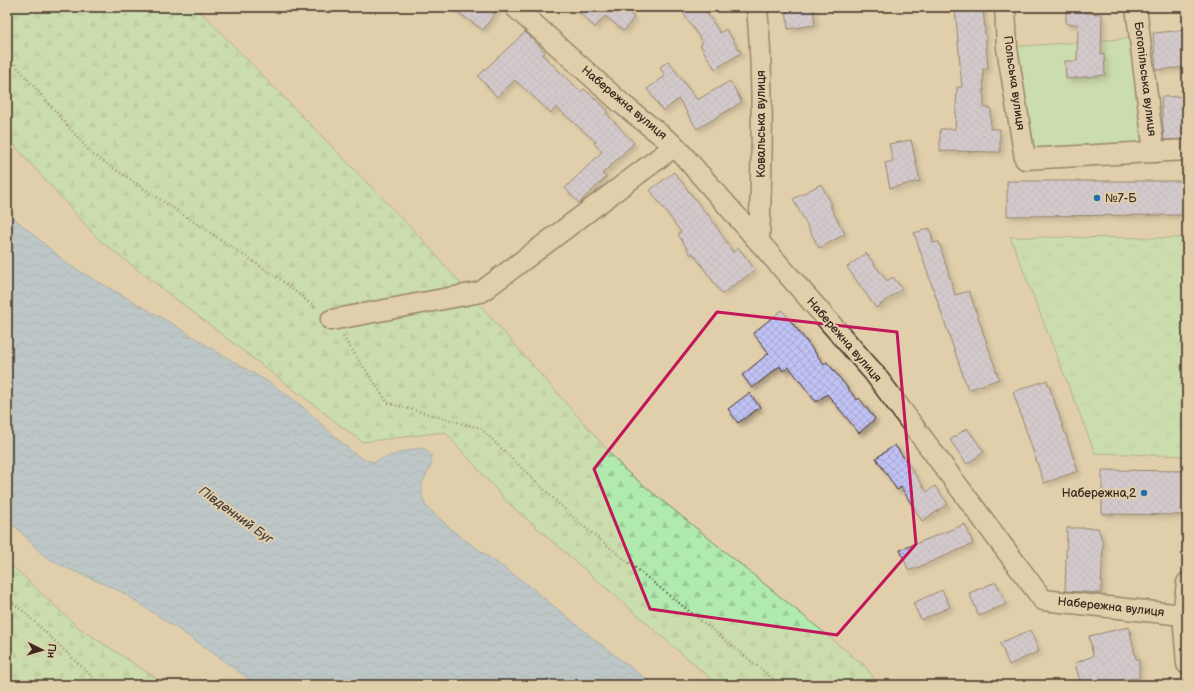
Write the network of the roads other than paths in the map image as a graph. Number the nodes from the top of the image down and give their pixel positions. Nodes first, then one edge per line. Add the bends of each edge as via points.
1 (515, 7) edge
2 (757, 7) edge
3 (1005, 7) edge
4 (1136, 7) edge
5 (675, 146) junction
6 (1187, 150) edge
7 (1154, 152) junction
8 (759, 242) junction
9 (331, 320) road end
10 (1187, 583) edge
11 (1183, 615) junction
12 (1187, 664) edge

1 - 5 street, Набережна вулиця via 622,104
2 - 8 street, Ковальська вулиця via 760,60
3 - 7 street, Польська вулиця via 1007,48 1025,159
4 - 7 street, Богопільська вулиця
5 - 8 street, Набережна вулиця
5 - 9 street via 481,292
6 - 7 street
8 - 11 street, Набережна вулиця via 874,373 1043,600
10 - 11 street
11 - 12 street

